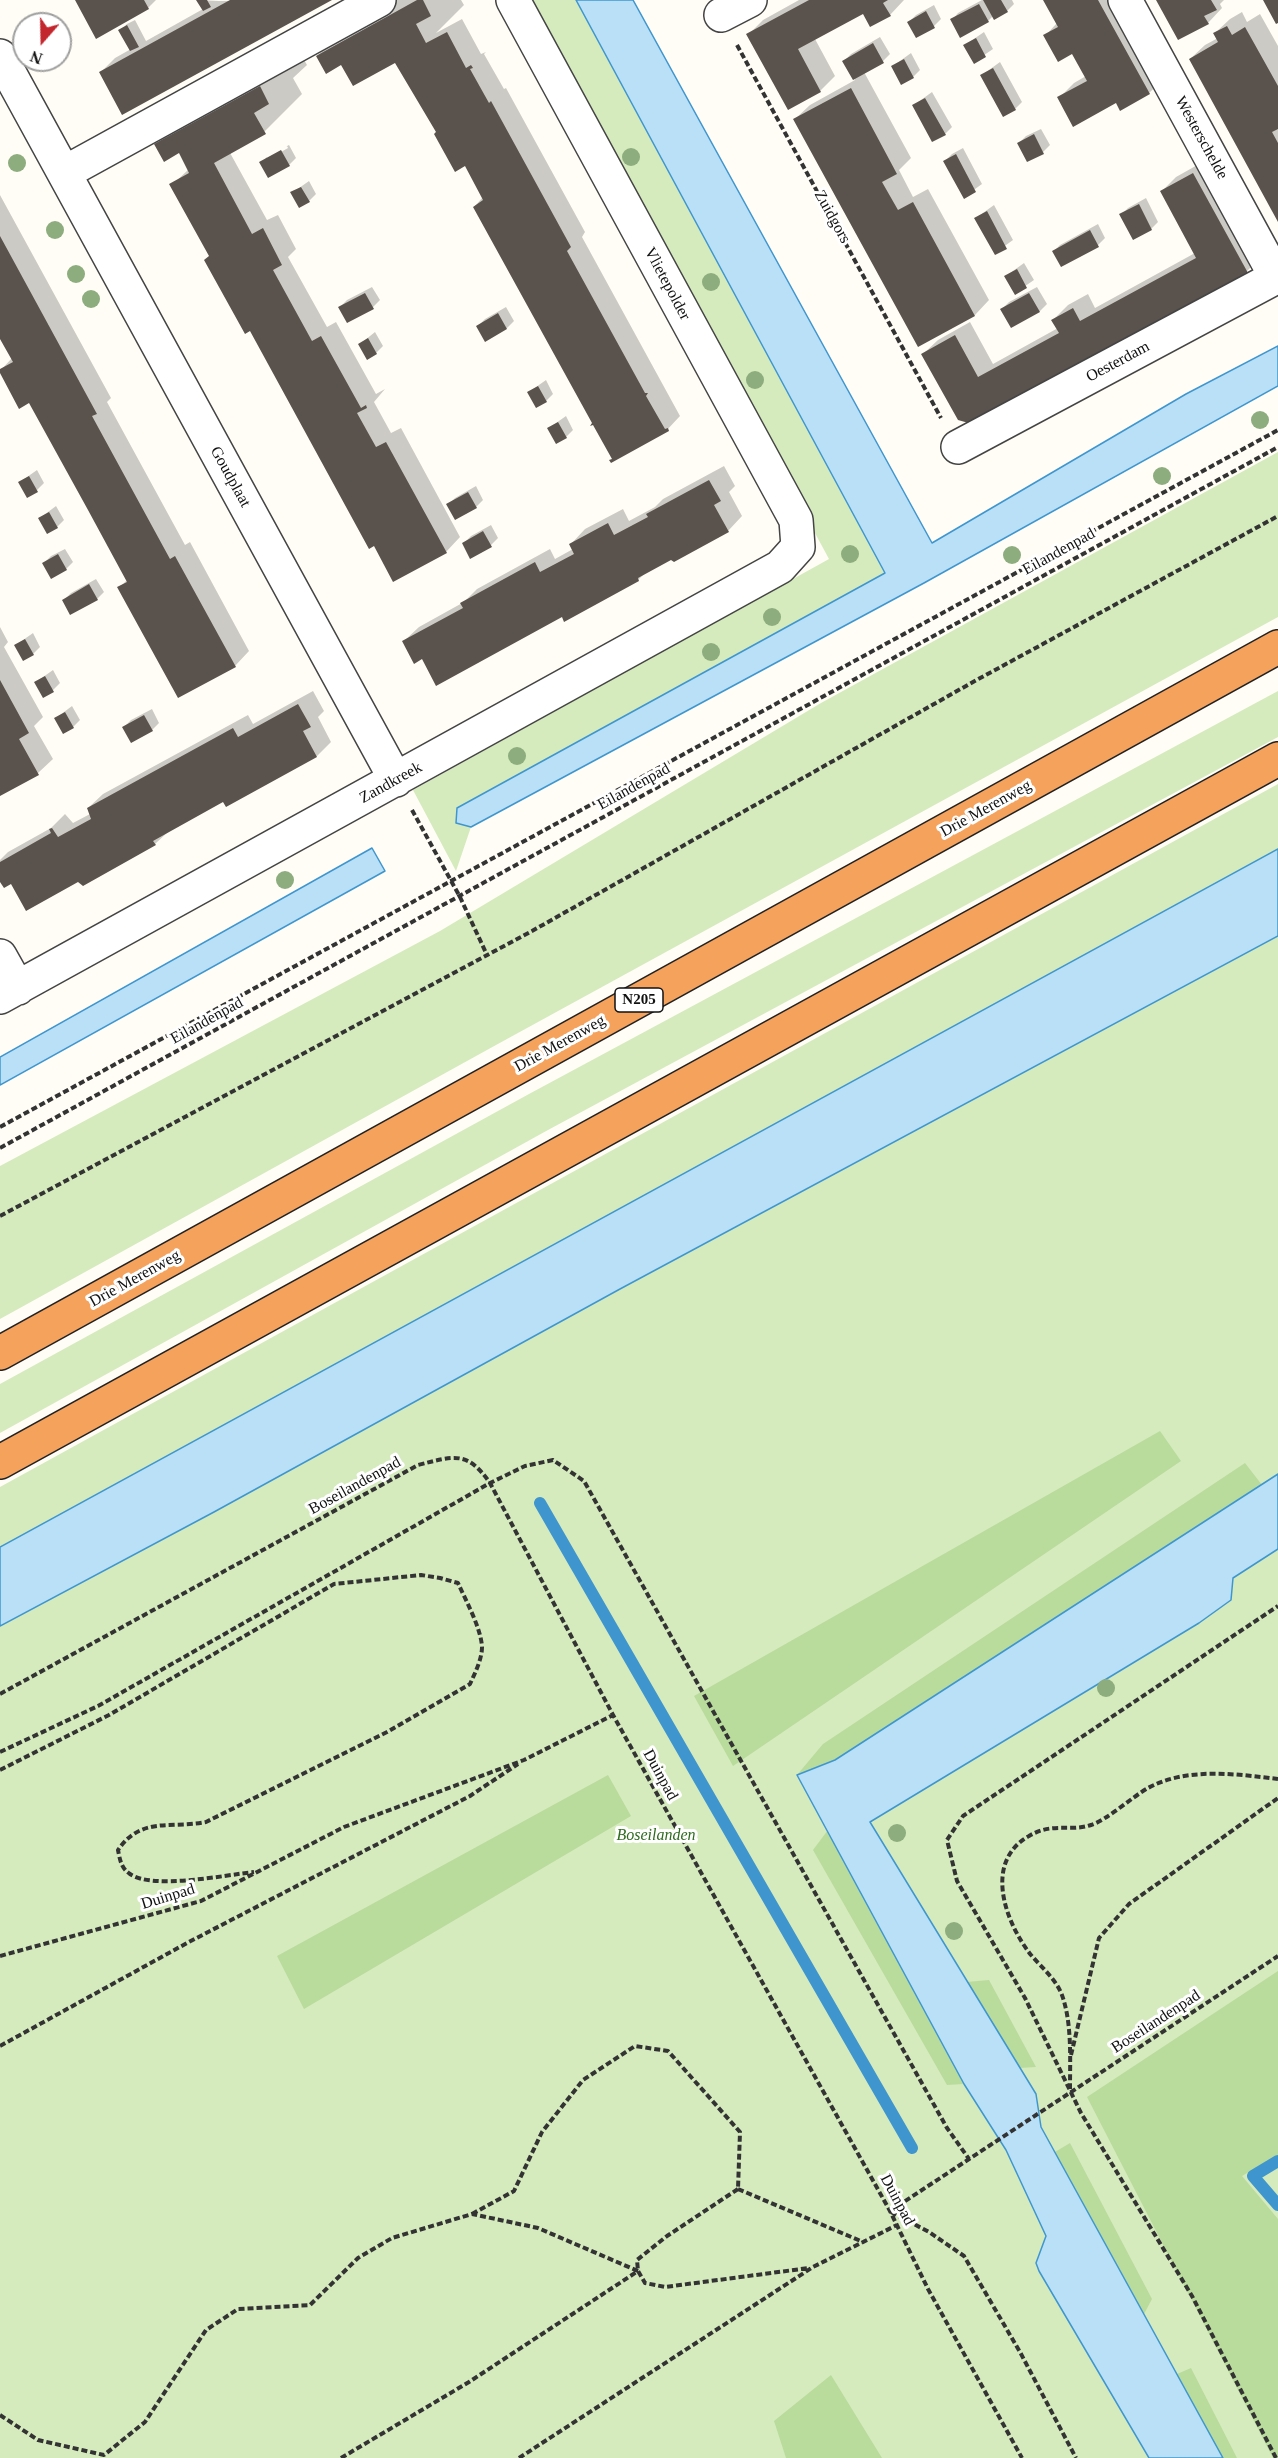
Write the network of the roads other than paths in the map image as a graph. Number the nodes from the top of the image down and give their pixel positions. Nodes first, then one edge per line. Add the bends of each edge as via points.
1 (379, 0) edge
2 (513, 0) edge
3 (750, 0) edge
4 (1125, 0) edge
5 (721, 15) road end
6 (0, 56) edge
7 (64, 173) junction
8 (1277, 276) edge
9 (958, 447) road end
10 (780, 567) joint
11 (1278, 647) edge
12 (1278, 759) edge
13 (396, 780) junction
14 (0, 956) edge
15 (9, 993) edge
16 (0, 1353) edge
17 (0, 1462) edge

1 - 7 street
2 - 10 street, Vlietepolder via 796,520 798,547
3 - 5 street
4 - 8 street, Westerschelde
6 - 7 street, Goudplaat
7 - 13 street, Goudplaat
8 - 9 street, Oesterdam
10 - 13 street, Zandkreek
11 - 16 highway, Drie Merenweg / N205
12 - 17 highway
13 - 15 street, Zandkreek
14 - 15 street

